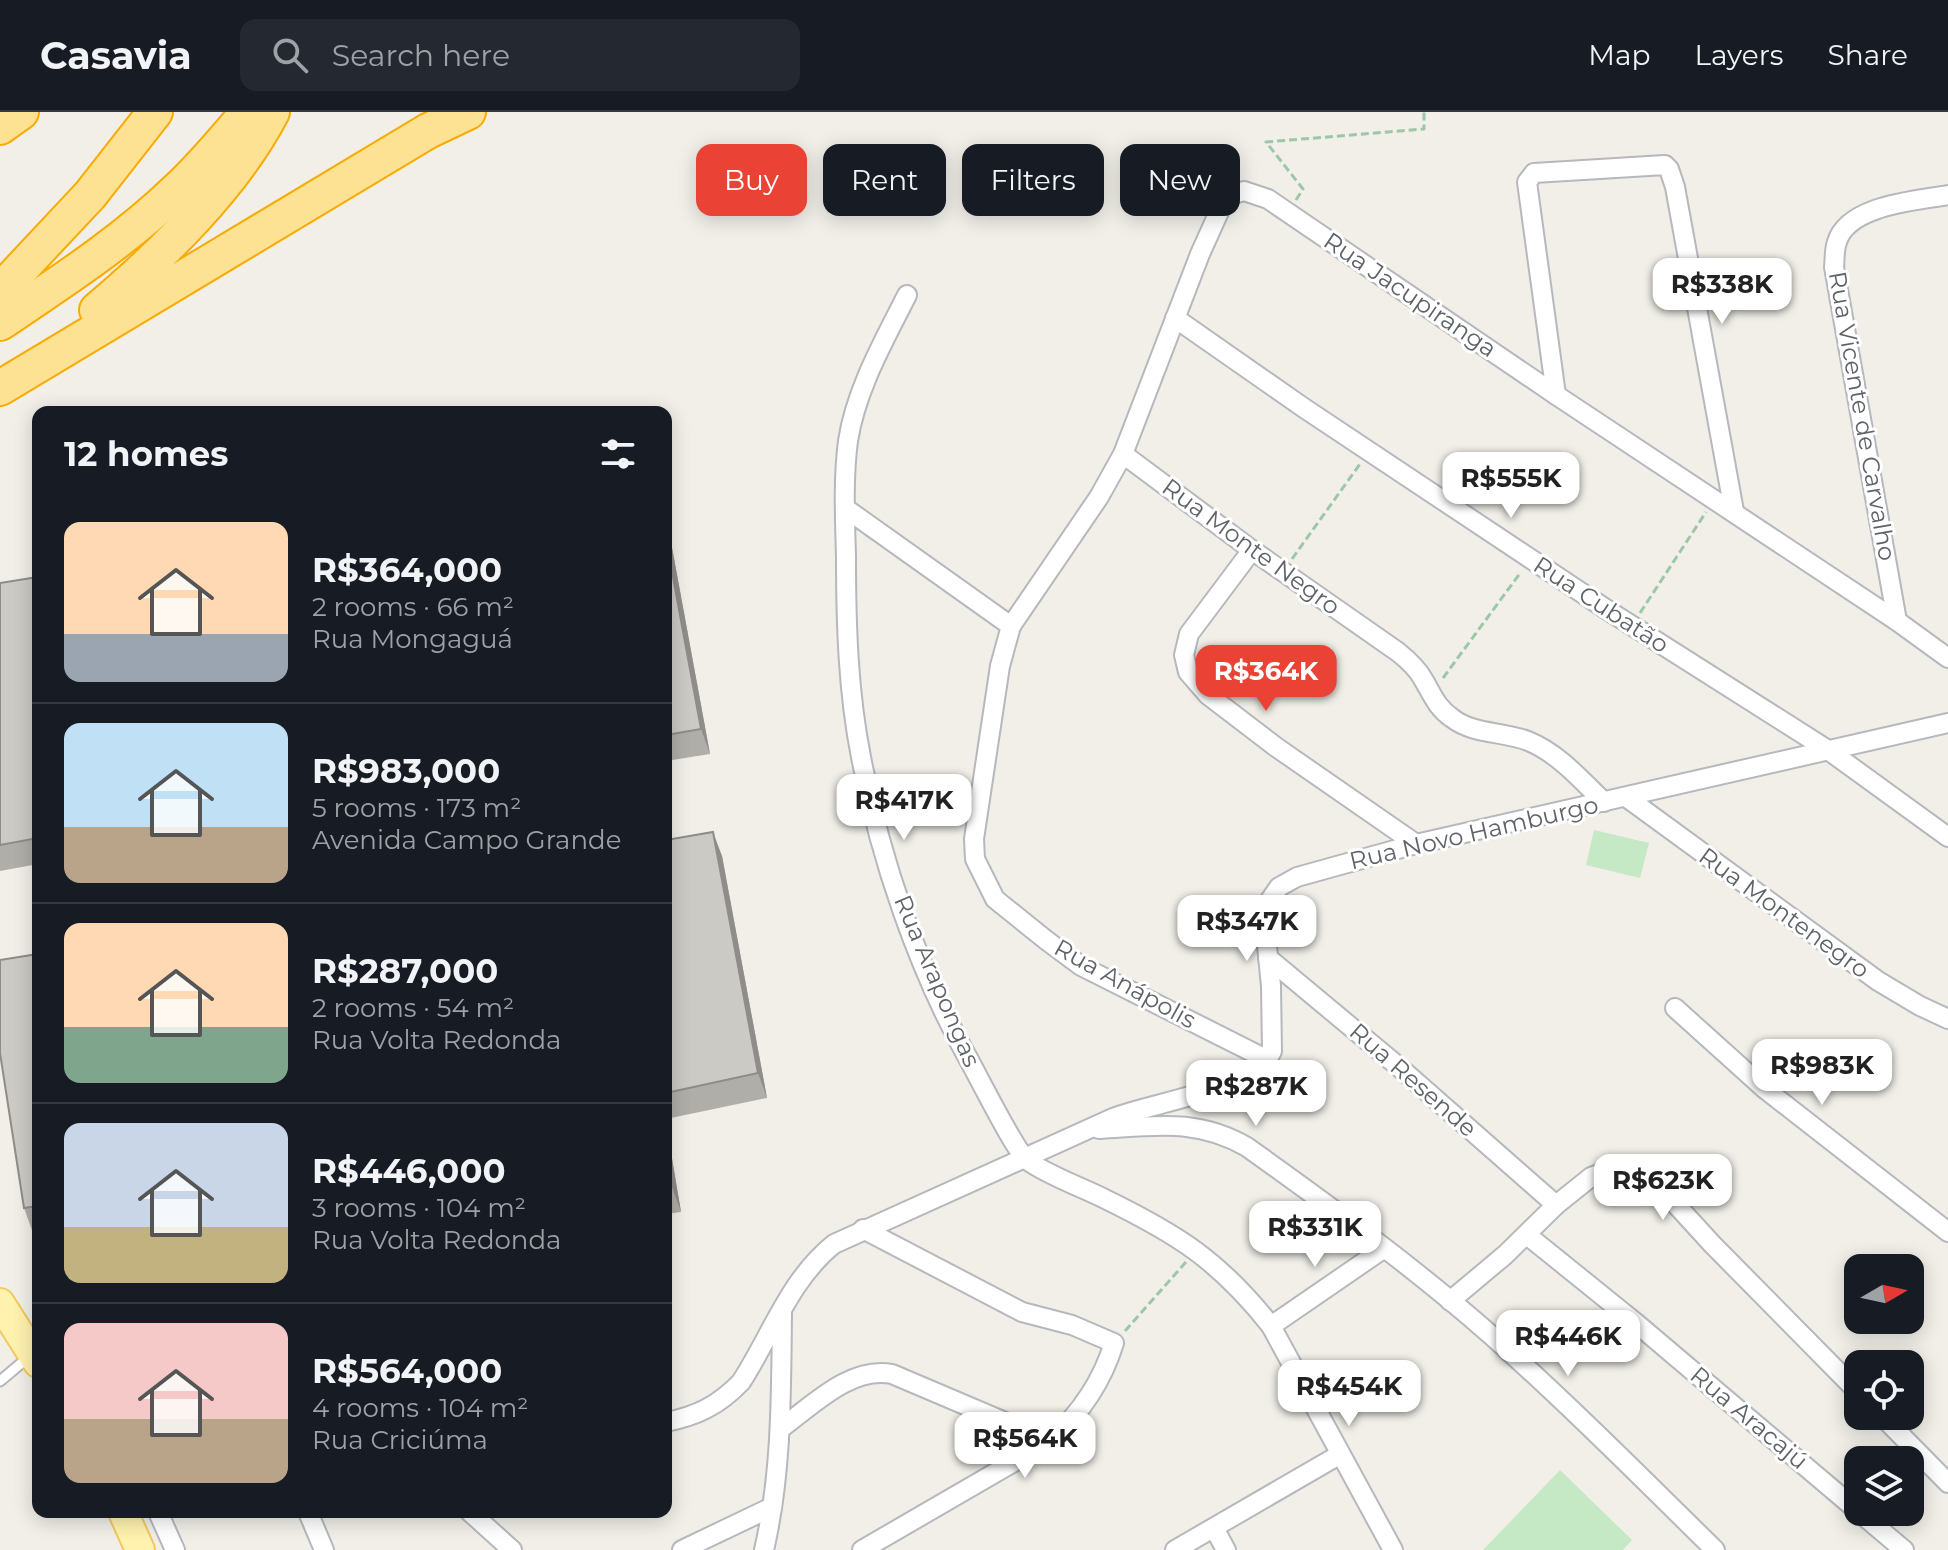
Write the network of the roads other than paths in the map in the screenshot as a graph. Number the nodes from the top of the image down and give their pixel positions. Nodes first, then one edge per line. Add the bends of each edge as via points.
1 (21, 112) edge
2 (155, 112) edge
3 (248, 112) edge
4 (272, 112) edge
5 (468, 112) edge
6 (0, 127) edge
7 (1948, 195) edge
8 (0, 291) edge
9 (907, 295) dead end
10 (1175, 318) junction
11 (0, 323) edge
12 (0, 381) edge
13 (0, 388) edge
14 (1556, 395) junction
15 (1123, 454) junction
16 (845, 508) junction
17 (1734, 511) junction
18 (1252, 550) junction
19 (1897, 621) junction
20 (1011, 626) junction
21 (1948, 658) edge
22 (1948, 723) edge
23 (1828, 750) junction
24 (1626, 797) junction
25 (1604, 802) junction
26 (1948, 837) edge
27 (1416, 844) junction
28 (1268, 958) junction
29 (1675, 1008) dead end
30 (1948, 1019) edge
31 (1268, 1060) junction
32 (1088, 1130) junction
33 (1025, 1159) junction
34 (1556, 1205) junction
35 (863, 1229) junction
36 (1948, 1233) edge
37 (1527, 1235) junction
38 (1383, 1249) junction
39 (1450, 1301) junction
40 (0, 1303) edge
41 (782, 1311) junction
42 (1271, 1326) junction
43 (32, 1353) edge
44 (32, 1360) edge
45 (1844, 1378) edge
46 (0, 1381) edge
47 (672, 1421) edge
48 (780, 1429) junction
49 (1896, 1430) edge
50 (1050, 1441) junction
51 (1339, 1455) junction
52 (1948, 1483) edge
53 (1844, 1499) edge
54 (772, 1507) junction
55 (126, 1518) edge
56 (161, 1518) edge
57 (311, 1518) edge
58 (477, 1518) edge
59 (1876, 1526) edge
60 (1214, 1528) junction
61 (140, 1550) edge
62 (175, 1550) edge
63 (324, 1550) edge
64 (512, 1550) edge
65 (682, 1550) edge
66 (764, 1550) edge
67 (862, 1550) edge
68 (1175, 1550) edge
69 (1226, 1550) edge
70 (1393, 1550) edge
71 (1715, 1550) edge
72 (1904, 1550) edge

1 - 6 highway
2 - 8 highway via 90,195
3 - 11 highway via 176,192
4 - 12 highway via 226,179 151,263 94,313
5 - 13 highway
7 - 19 street, Rua Vicente de Carvalho via 1882,207 1845,228 1834,267
9 - 16 street, Rua Arapongas via 869,370 856,410
10 - 14 street, Rua Jacupiranga via 1223,203 1234,194 1254,192
10 - 15 street, Rua Jacupiranga
10 - 23 street, Rua Cubatão via 1632,626
14 - 17 street, Rua Jacupiranga
14 - 17 street via 1527,189 1534,173 1665,165 1675,187
15 - 18 street, Rua Monte Negro
15 - 20 street, Rua Jacupiranga
16 - 20 street
16 - 33 street, Rua Arapongas via 851,686 861,756 886,857 956,1037
17 - 19 street, Rua Jacupiranga
18 - 25 street, Rua Monte Negro via 1398,652 1422,677 1440,708 1462,725 1540,746
18 - 27 street via 1189,634 1184,655 1188,672 1208,695 1276,747
19 - 21 street, Rua Jacupiranga
20 - 31 street, Rua Anápolis via 974,839 982,878 995,899 1081,966
22 - 23 street, Rua Novo Hamburgo
23 - 24 street, Rua Novo Hamburgo
23 - 26 street, Rua Cubatão
24 - 25 street, Rua Novo Hamburgo
24 - 30 street, Rua Montenegro via 1878,981
25 - 27 street, Rua Novo Hamburgo
27 - 28 street, Rua Novo Hamburgo via 1297,877 1279,887 1264,916
28 - 31 street, Rua Novo Hamburgo via 1273,1030
28 - 34 street, Rua Resende
29 - 36 street via 1765,1089
31 - 32 street via 1237,1082 1138,1108
32 - 33 street
32 - 38 street via 1173,1125 1225,1135
33 - 35 street
33 - 42 street via 1197,1250
34 - 37 street
34 - 45 street via 1606,1171 1643,1175
35 - 41 street via 817,1257
35 - 50 street via 1022,1312 1114,1343 1088,1399
37 - 39 street
37 - 53 street, Rua Aracajú
38 - 39 street
38 - 42 street
39 - 71 street
40 - 43 main road
41 - 47 street via 728,1396 691,1417
41 - 48 street
42 - 51 street
44 - 46 lane
48 - 50 street via 849,1380 878,1371
48 - 54 street
49 - 52 street
50 - 67 street
51 - 60 street
51 - 70 street
54 - 65 street
54 - 66 street
55 - 61 main road
56 - 62 street
57 - 63 street
58 - 64 street
59 - 72 street, Rua Aracajú
60 - 68 street
60 - 69 street

